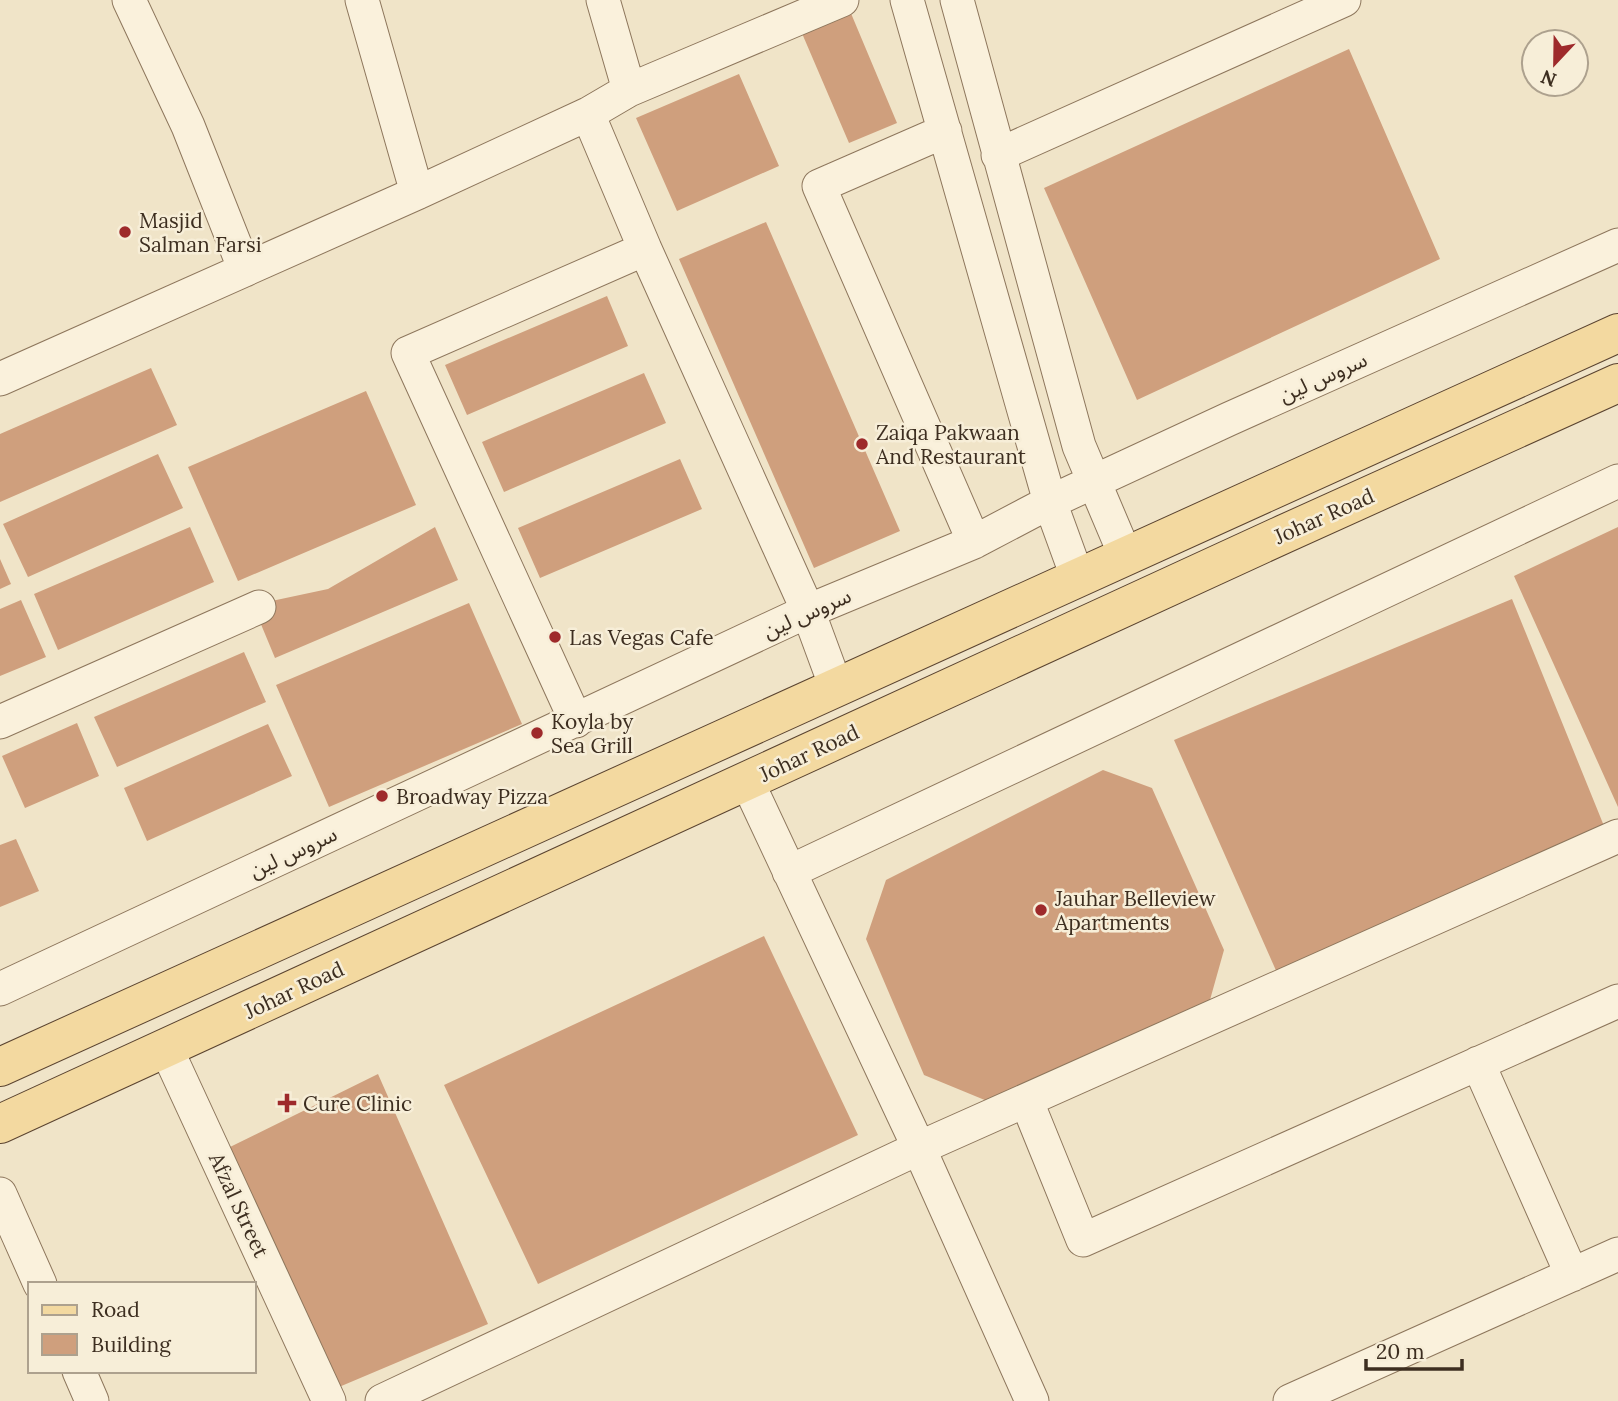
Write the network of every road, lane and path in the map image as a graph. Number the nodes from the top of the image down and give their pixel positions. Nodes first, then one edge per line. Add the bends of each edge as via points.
1 (129, 0) edge
2 (362, 0) edge
3 (603, 0) edge
4 (842, 0) edge
5 (907, 0) edge
6 (957, 0) edge
7 (1337, 1) edge
8 (629, 90) junction
9 (589, 114) junction
10 (944, 131) junction
11 (998, 155) junction
12 (417, 193) junction
13 (1618, 245) edge
14 (645, 248) junction
15 (245, 270) junction
16 (1618, 333) edge
17 (0, 379) edge
18 (1618, 383) edge
19 (1618, 481) edge
20 (1094, 483) junction
21 (1049, 502) junction
22 (974, 542) junction
23 (1126, 557) junction
24 (1078, 579) junction
25 (259, 607) dead end
26 (808, 611) junction
27 (836, 687) junction
28 (576, 721) junction
29 (0, 722) edge
30 (747, 781) junction
31 (1618, 836) edge
32 (789, 872) junction
33 (0, 989) edge
34 (1618, 1001) edge
35 (166, 1048) junction
36 (1478, 1063) junction
37 (0, 1067) edge
38 (1027, 1102) junction
39 (0, 1124) edge
40 (919, 1148) junction
41 (0, 1194) edge
42 (1618, 1254) edge
43 (1572, 1275) junction
44 (39, 1282) edge
45 (80, 1373) edge
46 (92, 1401) edge
47 (329, 1401) edge
48 (382, 1401) edge
49 (1032, 1401) edge
50 (1290, 1401) edge

1 - 15 street via 188,125
2 - 12 street
3 - 8 street
4 - 8 street
5 - 10 street
6 - 11 street
7 - 11 street
8 - 9 street
9 - 12 street
9 - 14 street
10 - 21 street
10 - 22 street via 819,186
11 - 20 street via 1075,434
12 - 15 street
13 - 20 street, سروس لین
14 - 26 street
14 - 28 street via 408,353
15 - 17 street
16 - 23 main road
18 - 30 main road, Johar Road
19 - 32 street
20 - 21 street, سروس لین
20 - 23 street
21 - 22 street, سروس لین
21 - 24 street
22 - 26 street, سروس لین
23 - 24 main road
24 - 27 main road
25 - 29 street
26 - 27 street
26 - 28 street, سروس لین
27 - 37 main road
28 - 33 street, سروس لین
30 - 32 street
30 - 35 main road, Johar Road
31 - 38 street
32 - 40 street
34 - 36 street
35 - 39 main road, Johar Road
35 - 47 street, Afzal Street
36 - 38 street via 1083,1240
36 - 43 street
38 - 40 street
40 - 48 street
40 - 49 street
41 - 44 street
42 - 43 street
43 - 50 street
45 - 46 street

